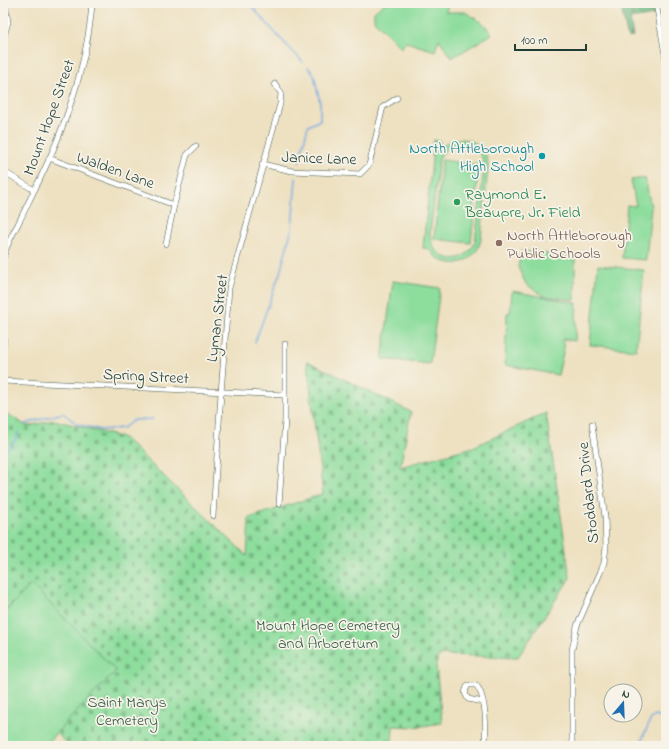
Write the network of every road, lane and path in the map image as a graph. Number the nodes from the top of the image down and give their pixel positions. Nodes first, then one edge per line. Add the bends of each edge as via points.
1 (5, 3) edge
2 (92, 3) edge
3 (656, 3) edge
4 (3, 39) edge
5 (666, 60) edge
6 (275, 84) dead end
7 (396, 98) dead end
8 (196, 146) dead end
9 (49, 158) junction
10 (262, 164) junction
11 (3, 171) edge
12 (34, 190) junction
13 (174, 205) junction
14 (5, 244) edge
15 (166, 244) dead end
16 (3, 258) edge
17 (3, 311) edge
18 (285, 344) dead end
19 (3, 349) edge
20 (3, 380) edge
21 (221, 393) junction
22 (285, 395) junction
23 (592, 424) dead end
24 (279, 504) dead end
25 (213, 516) dead end
26 (483, 702) dead end
27 (485, 746) edge
28 (572, 746) edge

1 - 4 street via 8,22
2 - 9 street, Mount Hope Street via 89,35 81,71
3 - 5 street
6 - 10 street, Lyman Street via 281,93 280,104
7 - 10 street, Janice Lane via 383,108 369,165 360,174 292,171
8 - 13 street via 187,155
9 - 12 street, Mount Hope Street
9 - 13 street, Walden Lane
10 - 21 street, Lyman Street via 229,288
11 - 12 street
12 - 14 street, Mount Hope Street
13 - 15 street
14 - 16 street, Mount Hope Street
17 - 19 street
18 - 22 street
20 - 21 street, Spring Street
21 - 22 street, Spring Street
21 - 25 street, Lyman Street
22 - 24 street
23 - 28 street, Stoddard Drive via 605,517 606,547 604,563 574,636
26 - 27 street

